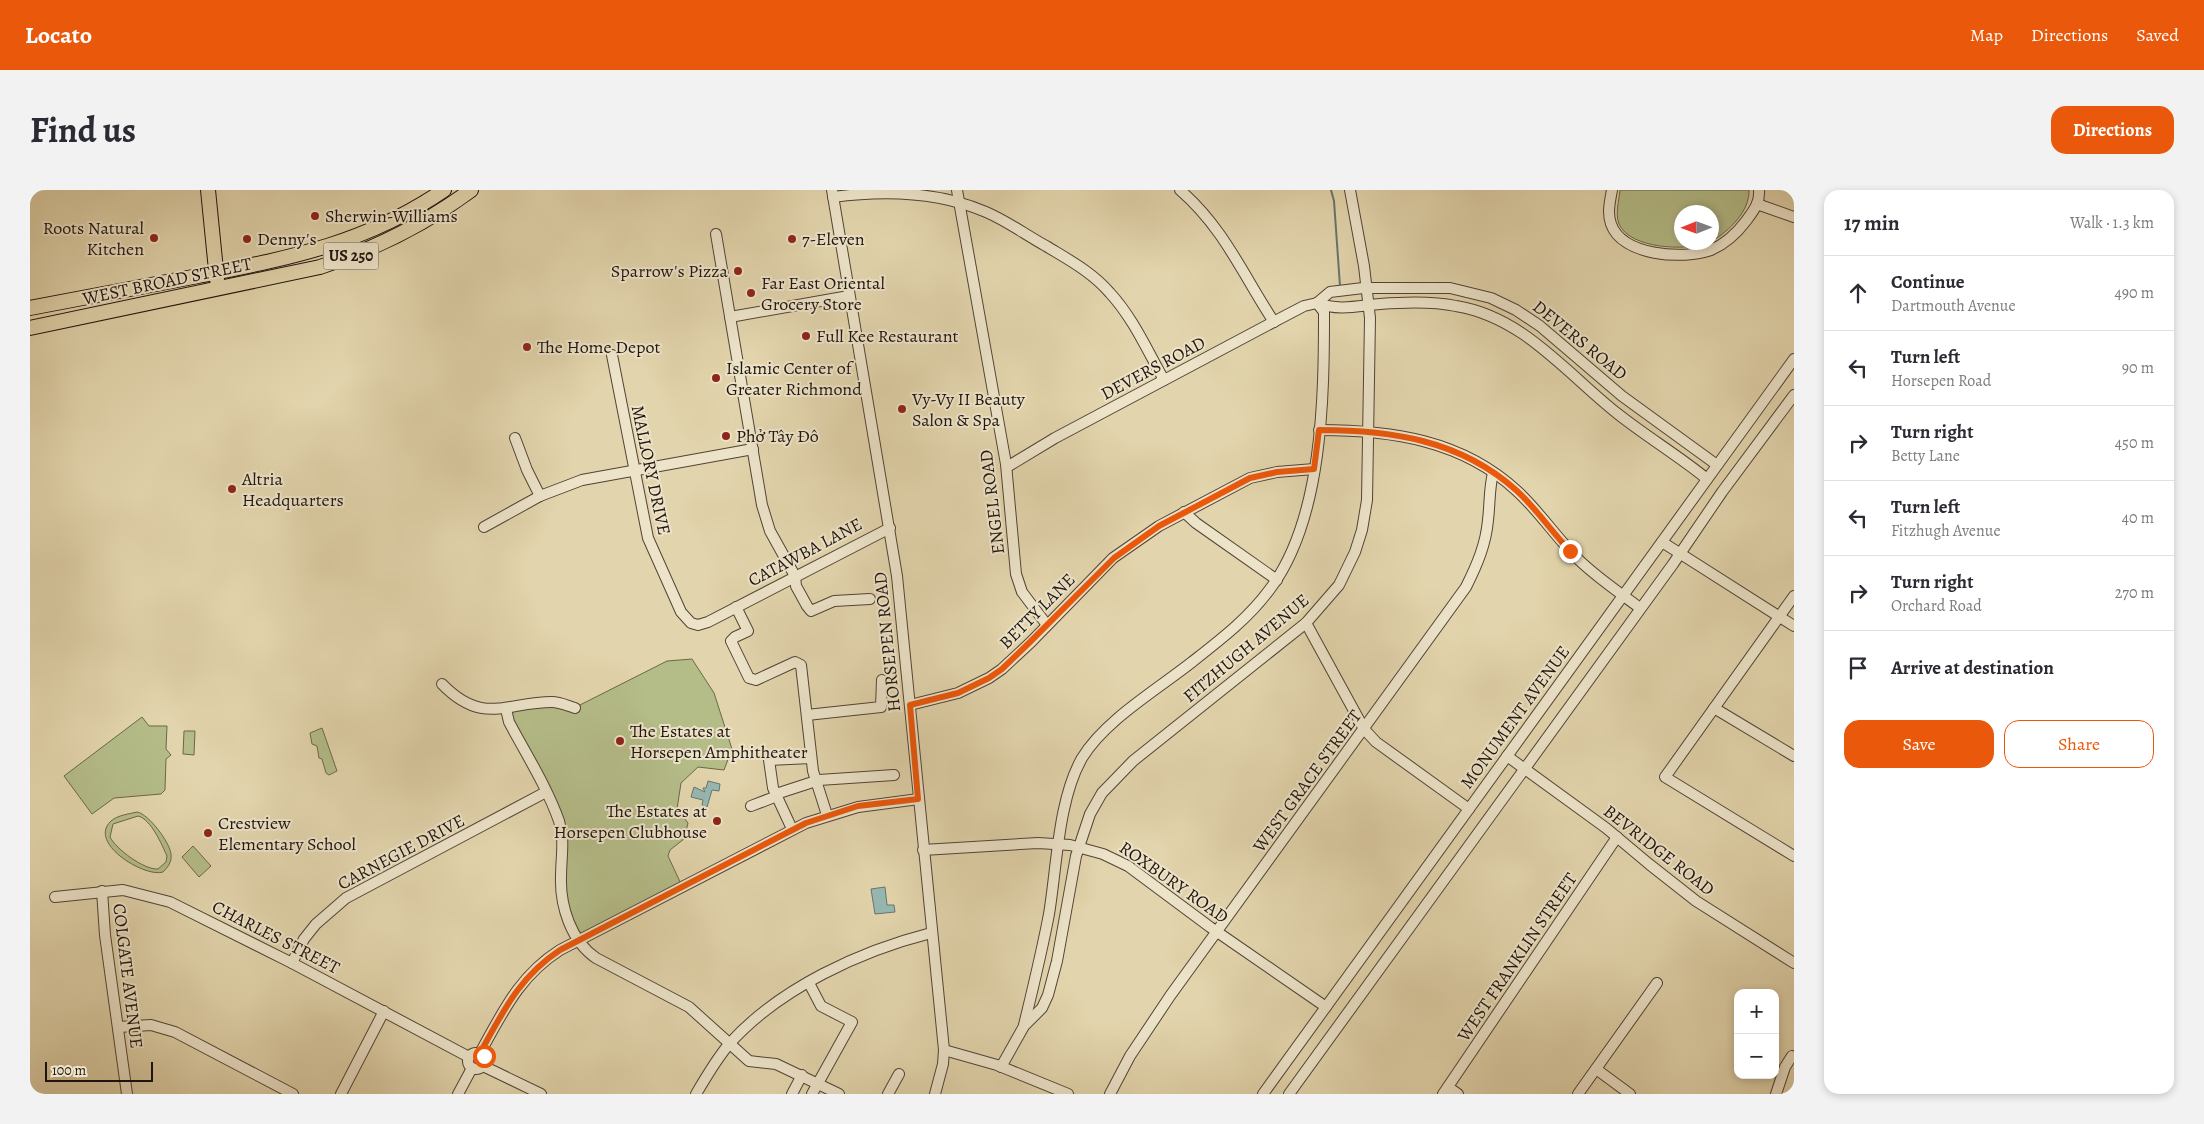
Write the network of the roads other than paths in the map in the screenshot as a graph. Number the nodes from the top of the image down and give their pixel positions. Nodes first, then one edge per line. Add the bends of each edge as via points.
1 (208, 190) edge
2 (444, 190) edge
3 (471, 190) edge
4 (957, 190) edge
5 (1180, 190) edge
6 (1350, 190) edge
7 (1612, 190) edge
8 (1759, 190) edge
9 (832, 193) edge
10 (959, 203) junction
11 (1757, 204) junction
12 (1794, 216) edge
13 (716, 234) dead end
14 (216, 272) junction
15 (218, 288) junction
16 (1367, 288) junction
17 (849, 296) junction
18 (1317, 303) junction
19 (1369, 305) junction
20 (30, 308) edge
21 (730, 317) junction
22 (1274, 322) junction
23 (30, 328) edge
24 (612, 355) dead end
25 (1794, 359) edge
26 (1591, 369) junction
27 (1164, 380) junction
28 (1579, 381) junction
29 (1794, 395) edge
30 (1319, 430) junction
31 (1369, 432) junction
32 (515, 438) dead end
33 (753, 449) junction
34 (1007, 467) junction
35 (1716, 467) junction
36 (1314, 469) junction
37 (633, 470) junction
38 (1493, 473) junction
39 (1707, 479) junction
40 (1730, 480) junction
41 (540, 496) junction
42 (1184, 512) junction
43 (484, 527) dead end
44 (890, 528) junction
45 (1662, 542) junction
46 (1679, 554) junction
47 (795, 576) junction
48 (1277, 580) junction
49 (1623, 595) junction
50 (1794, 596) edge
51 (870, 599) dead end
52 (736, 607) junction
53 (1640, 608) junction
54 (1779, 617) junction
55 (1306, 623) junction
56 (1047, 624) junction
57 (1794, 626) edge
58 (882, 680) dead end
59 (442, 684) dead end
60 (910, 705) junction
61 (575, 708) dead end
62 (1714, 708) junction
63 (506, 709) junction
64 (807, 715) junction
65 (1364, 729) junction
66 (1507, 756) junction
67 (1794, 756) edge
68 (812, 758) junction
69 (1524, 769) junction
70 (894, 775) dead end
71 (816, 781) junction
72 (546, 792) junction
73 (776, 795) junction
74 (918, 799) junction
75 (751, 806) dead end
76 (1469, 809) junction
77 (827, 815) junction
78 (792, 829) junction
79 (1617, 837) junction
80 (1059, 844) junction
81 (1079, 847) junction
82 (923, 850) junction
83 (1794, 856) edge
84 (102, 891) junction
85 (55, 897) dead end
86 (1218, 932) junction
87 (931, 933) junction
88 (578, 940) junction
89 (292, 963) junction
90 (1794, 963) edge
91 (809, 983) junction
92 (1657, 983) dead end
93 (1326, 1007) junction
94 (384, 1011) junction
95 (1024, 1026) junction
96 (118, 1027) junction
97 (730, 1044) junction
98 (944, 1050) junction
99 (480, 1053) junction
100 (1792, 1056) dead end
101 (469, 1057) junction
102 (483, 1066) junction
103 (1001, 1067) junction
104 (472, 1068) junction
105 (1596, 1069) junction
106 (899, 1074) dead end
107 (802, 1076) junction
108 (1274, 1079) junction
109 (818, 1083) junction
110 (1445, 1090) edge
111 (1291, 1093) edge
112 (127, 1094) edge
113 (293, 1094) edge
114 (340, 1094) edge
115 (458, 1094) edge
116 (541, 1094) edge
117 (696, 1094) edge
118 (792, 1094) edge
119 (812, 1094) edge
120 (839, 1094) edge
121 (888, 1094) edge
122 (935, 1094) edge
123 (1068, 1094) edge
124 (1110, 1094) edge
125 (1263, 1094) edge
126 (1458, 1094) edge
127 (1578, 1094) edge
128 (1630, 1094) edge
129 (1776, 1094) edge

1 - 14 main road
2 - 14 main road, WEST BROAD STREET / US 250 via 390,222 344,242 294,257
3 - 15 main road, WEST BROAD STREET / US 250 via 416,226 357,254 294,273
4 - 10 street, ENGEL ROAD
5 - 22 street via 1226,241
6 - 16 street, FITZHUGH AVENUE
7 - 11 street via 1609,219 1617,236 1639,249 1664,254 1692,254 1717,247 1735,234
8 - 11 street
9 - 10 street via 896,191
9 - 17 street, HORSEPEN ROAD
10 - 27 street via 1010,225 1081,267 1100,282 1124,309
10 - 34 street, ENGEL ROAD
11 - 12 street
13 - 21 street
14 - 15 main road
14 - 20 main road, WEST BROAD STREET / US 250
15 - 23 main road, WEST BROAD STREET / US 250
16 - 18 street, DEVERS ROAD via 1330,292
16 - 19 street, FITZHUGH AVENUE
16 - 26 street, DEVERS ROAD via 1450,288 1491,298 1540,326
17 - 21 street
17 - 44 street, HORSEPEN ROAD
18 - 19 street, DEVERS ROAD via 1332,308
18 - 22 street, DEVERS ROAD via 1304,306
18 - 30 street, FITZHUGH AVENUE via 1324,312
19 - 28 street, DEVERS ROAD via 1434,303 1484,313 1530,338
19 - 31 street, FITZHUGH AVENUE
21 - 33 street
22 - 27 street, DEVERS ROAD
24 - 37 street, MALLORY DRIVE
25 - 35 street, MONUMENT AVENUE
26 - 28 street
26 - 35 street, DEVERS ROAD
27 - 34 street, DEVERS ROAD
28 - 39 street, DEVERS ROAD
29 - 40 street
30 - 31 street
30 - 36 street, FITZHUGH AVENUE
31 - 38 street via 1439,444 1478,462
31 - 55 street, FITZHUGH AVENUE via 1367,500 1355,552 1340,585
32 - 41 street
33 - 37 street
33 - 47 street via 766,520
34 - 56 street, ENGEL ROAD via 1019,584 1029,603
35 - 39 street, MONUMENT AVENUE
35 - 40 street, DEVERS ROAD
36 - 42 street, BETTY LANE via 1250,478
36 - 48 street, FITZHUGH AVENUE via 1306,511
37 - 41 street via 582,480
37 - 52 street, MALLORY DRIVE via 648,538 681,612 691,623 698,625
38 - 49 street via 1516,491 1582,563
38 - 65 street, WEST GRACE STREET via 1486,538 1477,566 1457,600
39 - 45 street, MONUMENT AVENUE
40 - 46 street
41 - 43 street
42 - 48 street
42 - 56 street, BETTY LANE via 1127,547
44 - 47 street, CATAWBA LANE
44 - 60 street, HORSEPEN ROAD
45 - 46 street
45 - 49 street, MONUMENT AVENUE
46 - 53 street
46 - 54 street
47 - 51 street via 796,586 811,611 834,601
47 - 52 street, CATAWBA LANE
48 - 80 street, FITZHUGH AVENUE via 1241,622 1109,726 1090,747 1069,790
49 - 53 street
49 - 66 street, MONUMENT AVENUE
50 - 54 street
52 - 64 street via 748,631 731,641 749,678 756,680 795,662 802,669
53 - 69 street
54 - 57 street
54 - 62 street
55 - 65 street
55 - 81 street, FITZHUGH AVENUE via 1119,774 1097,800
56 - 60 street, BETTY LANE via 989,678 958,693
58 - 64 street via 881,707
59 - 63 street via 474,705
60 - 74 street, HORSEPEN ROAD
61 - 63 street via 552,702
62 - 67 street
62 - 83 street via 1665,777
63 - 72 street via 509,722
64 - 68 street
65 - 76 street via 1376,742
65 - 86 street, WEST GRACE STREET
66 - 69 street, BEVRIDGE ROAD
66 - 76 street, MONUMENT AVENUE
68 - 71 street
68 - 73 street via 769,760
69 - 79 street, BEVRIDGE ROAD
69 - 111 street
70 - 71 street
71 - 73 street
71 - 77 street
72 - 88 street via 562,834 563,906
72 - 89 street, CARNEGIE DRIVE via 346,898 316,924
73 - 75 street
73 - 78 street
74 - 77 street via 858,806
74 - 82 street, HORSEPEN ROAD
76 - 93 street, MONUMENT AVENUE
77 - 78 street
78 - 88 street
79 - 90 street, BEVRIDGE ROAD via 1696,901
79 - 110 street, WEST FRANKLIN STREET
80 - 81 street, ROXBURY ROAD
80 - 82 street, ROXBURY ROAD
80 - 95 street, FITZHUGH AVENUE via 1042,947
81 - 86 street, ROXBURY ROAD via 1128,866
81 - 95 street, FITZHUGH AVENUE via 1052,985 1042,1008
82 - 87 street, HORSEPEN ROAD
84 - 85 street, CHARLES STREET
84 - 89 street, CHARLES STREET via 123,890 170,902
84 - 96 street, COLGATE AVENUE
86 - 93 street, ROXBURY ROAD
86 - 124 street, WEST GRACE STREET via 1170,996 1130,1056
87 - 91 street via 863,954
87 - 98 street, HORSEPEN ROAD
88 - 97 street via 596,958 689,1007
88 - 99 street via 548,958 523,981
89 - 94 street, CHARLES STREET
91 - 97 street via 774,1005
91 - 109 street via 821,1006 852,1022
92 - 105 street
93 - 108 street, MONUMENT AVENUE
94 - 101 street, CHARLES STREET
94 - 114 street
95 - 103 street, FITZHUGH AVENUE
96 - 112 street, COLGATE AVENUE
96 - 113 street via 150,1025 174,1032
97 - 107 street via 749,1061 776,1064
97 - 117 street
98 - 103 street
98 - 122 street, HORSEPEN ROAD
99 - 101 street
99 - 102 street via 485,1059
100 - 129 street via 1784,1067
101 - 104 street
102 - 104 street
102 - 116 street
103 - 123 street
104 - 115 street
105 - 127 street
105 - 128 street
106 - 121 street
107 - 109 street
107 - 118 street
108 - 111 street
108 - 125 street, MONUMENT AVENUE
109 - 119 street
109 - 120 street
110 - 126 street

